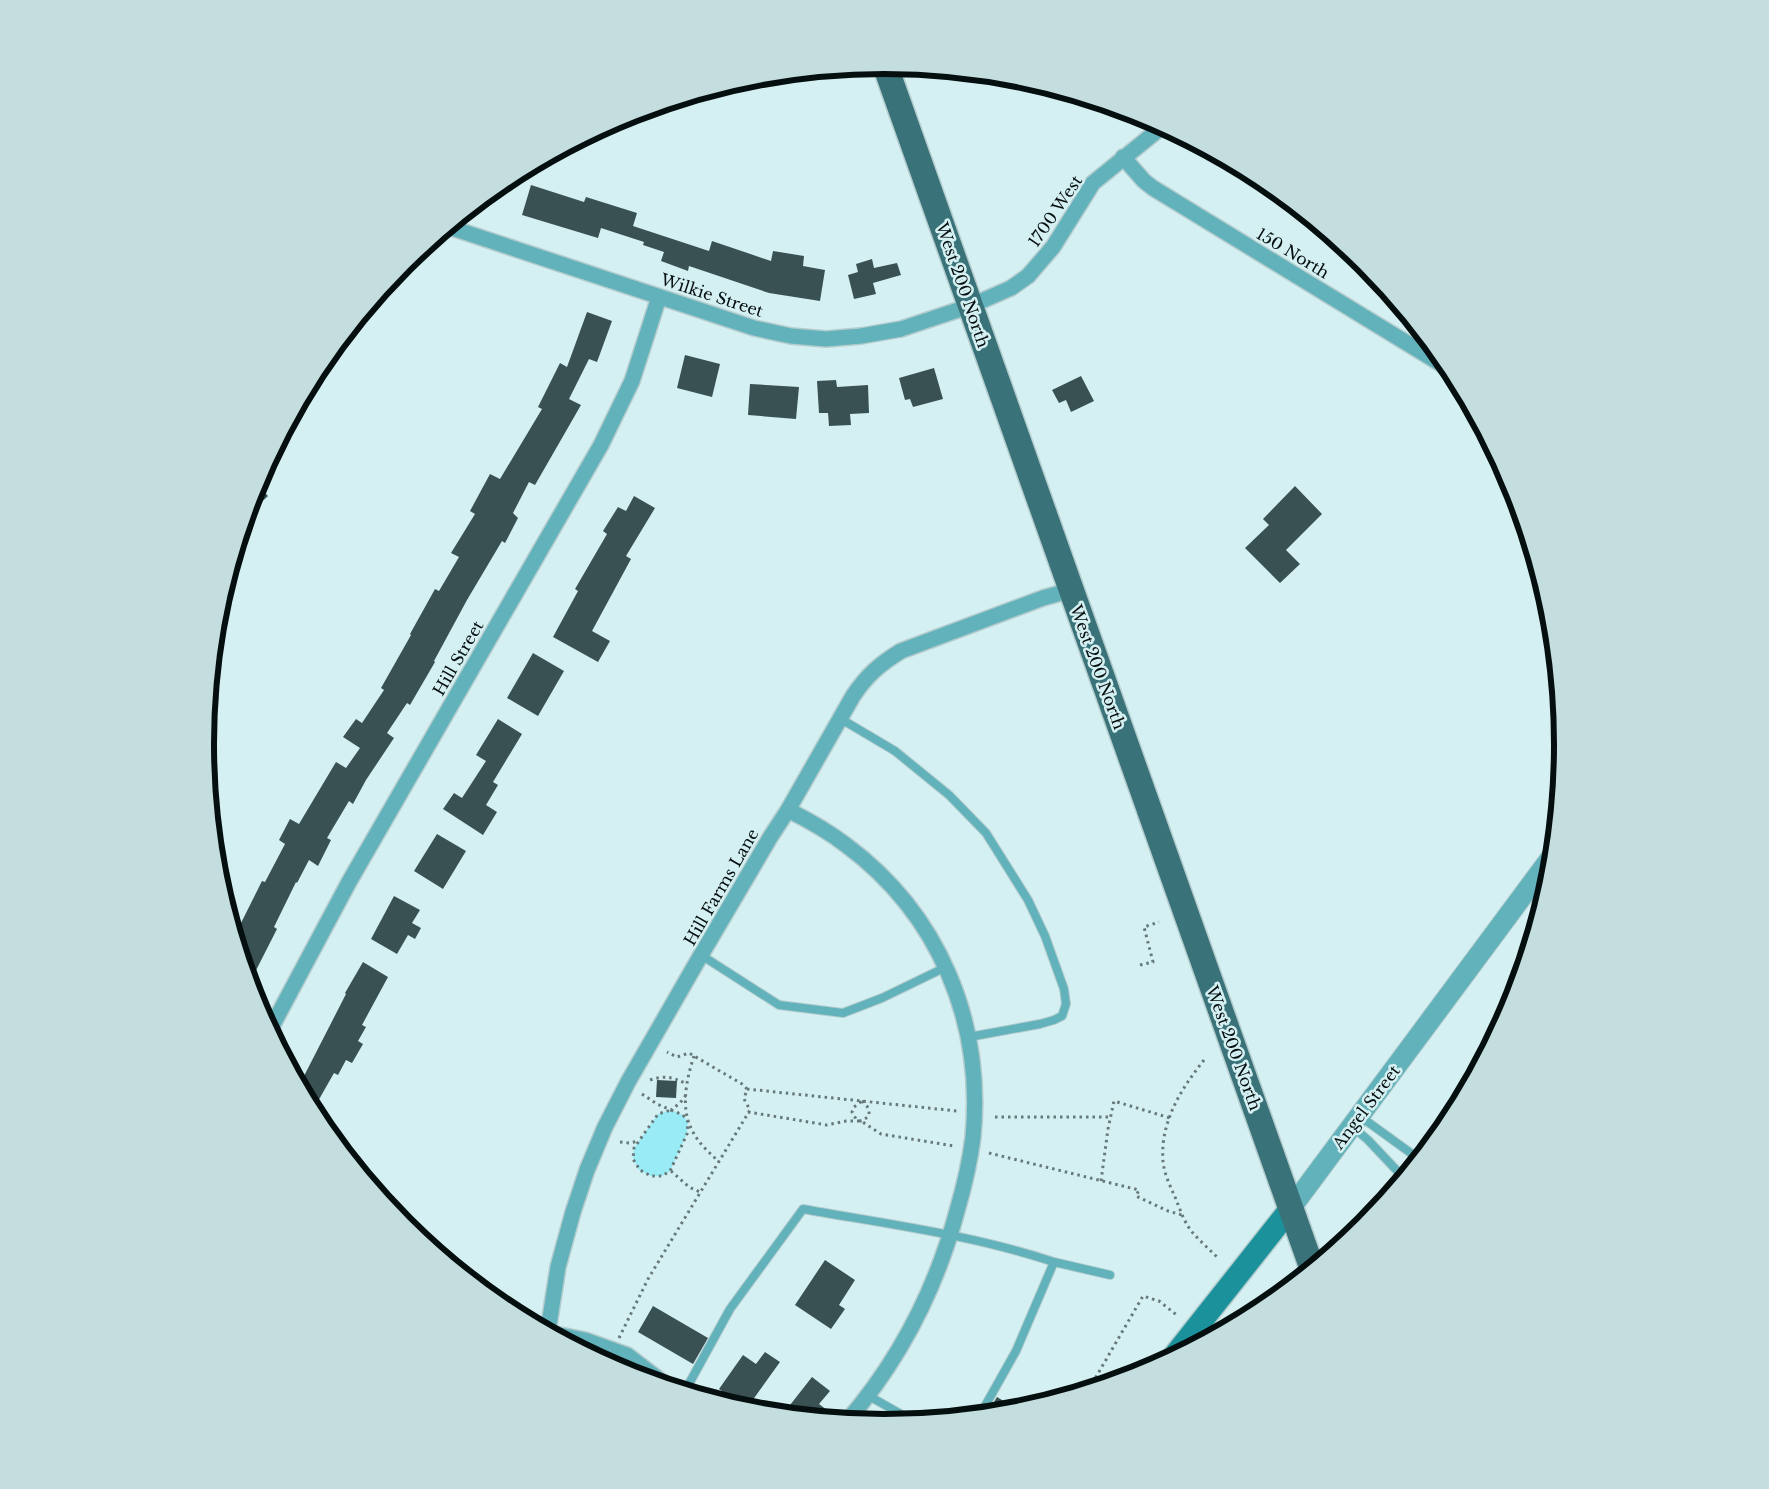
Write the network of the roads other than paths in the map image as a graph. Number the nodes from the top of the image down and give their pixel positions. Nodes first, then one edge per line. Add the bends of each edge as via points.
1 (888, 74) edge
2 (1156, 132) edge
3 (1123, 157) junction
4 (455, 229) edge
5 (659, 297) junction
6 (970, 306) junction
7 (1433, 359) edge
8 (1071, 590) junction
9 (841, 719) junction
10 (788, 810) junction
11 (1543, 868) edge
12 (701, 955) junction
13 (946, 968) junction
14 (274, 1022) edge
15 (969, 1037) junction
16 (1356, 1121) junction
17 (1415, 1156) edge
18 (1399, 1175) edge
19 (1291, 1208) junction
20 (951, 1235) junction
21 (1054, 1262) junction
22 (1310, 1263) edge
23 (1110, 1275) dead end
24 (550, 1325) edge
25 (571, 1337) edge
26 (1183, 1345) edge
27 (649, 1372) edge
28 (688, 1385) edge
29 (869, 1396) junction
30 (984, 1408) edge
31 (853, 1414) edge
32 (902, 1415) edge

1 - 6 main road, West 200 North
2 - 3 street, 1700 West
3 - 6 street, 1700 West via 1093,183 1053,247 1028,276 1011,288
3 - 7 street, 150 North via 1153,188
4 - 5 street, Wilkie Street
5 - 6 street, Wilkie Street via 754,328 826,339 901,329
5 - 14 street, Hill Street via 632,381 601,445 350,882
6 - 8 main road, West 200 North
8 - 9 street, Hill Farms Lane via 901,651 865,679
8 - 19 main road, West 200 North
9 - 10 street, Hill Farms Lane
9 - 15 lane via 895,750 949,795 986,833 1028,900 1045,936 1064,989 1066,1004 1062,1016 1040,1024
10 - 12 street, Hill Farms Lane
10 - 13 street via 846,844 875,869 928,931
11 - 16 street, Angel Street
12 - 13 lane via 779,1005 843,1013
12 - 24 street, Hill Farms Lane via 628,1082 587,1170 558,1267
13 - 15 street via 960,1001
15 - 20 street via 975,1087 973,1137
16 - 17 lane
16 - 18 lane
16 - 19 street, Angel Street
19 - 22 main road, West 200 North
19 - 26 main road, Angel Street
20 - 21 lane
20 - 28 lane via 803,1209 730,1310
20 - 29 street via 926,1300 891,1365
21 - 23 lane
21 - 30 lane via 1016,1351
25 - 27 street via 626,1355
29 - 31 street
29 - 32 lane

